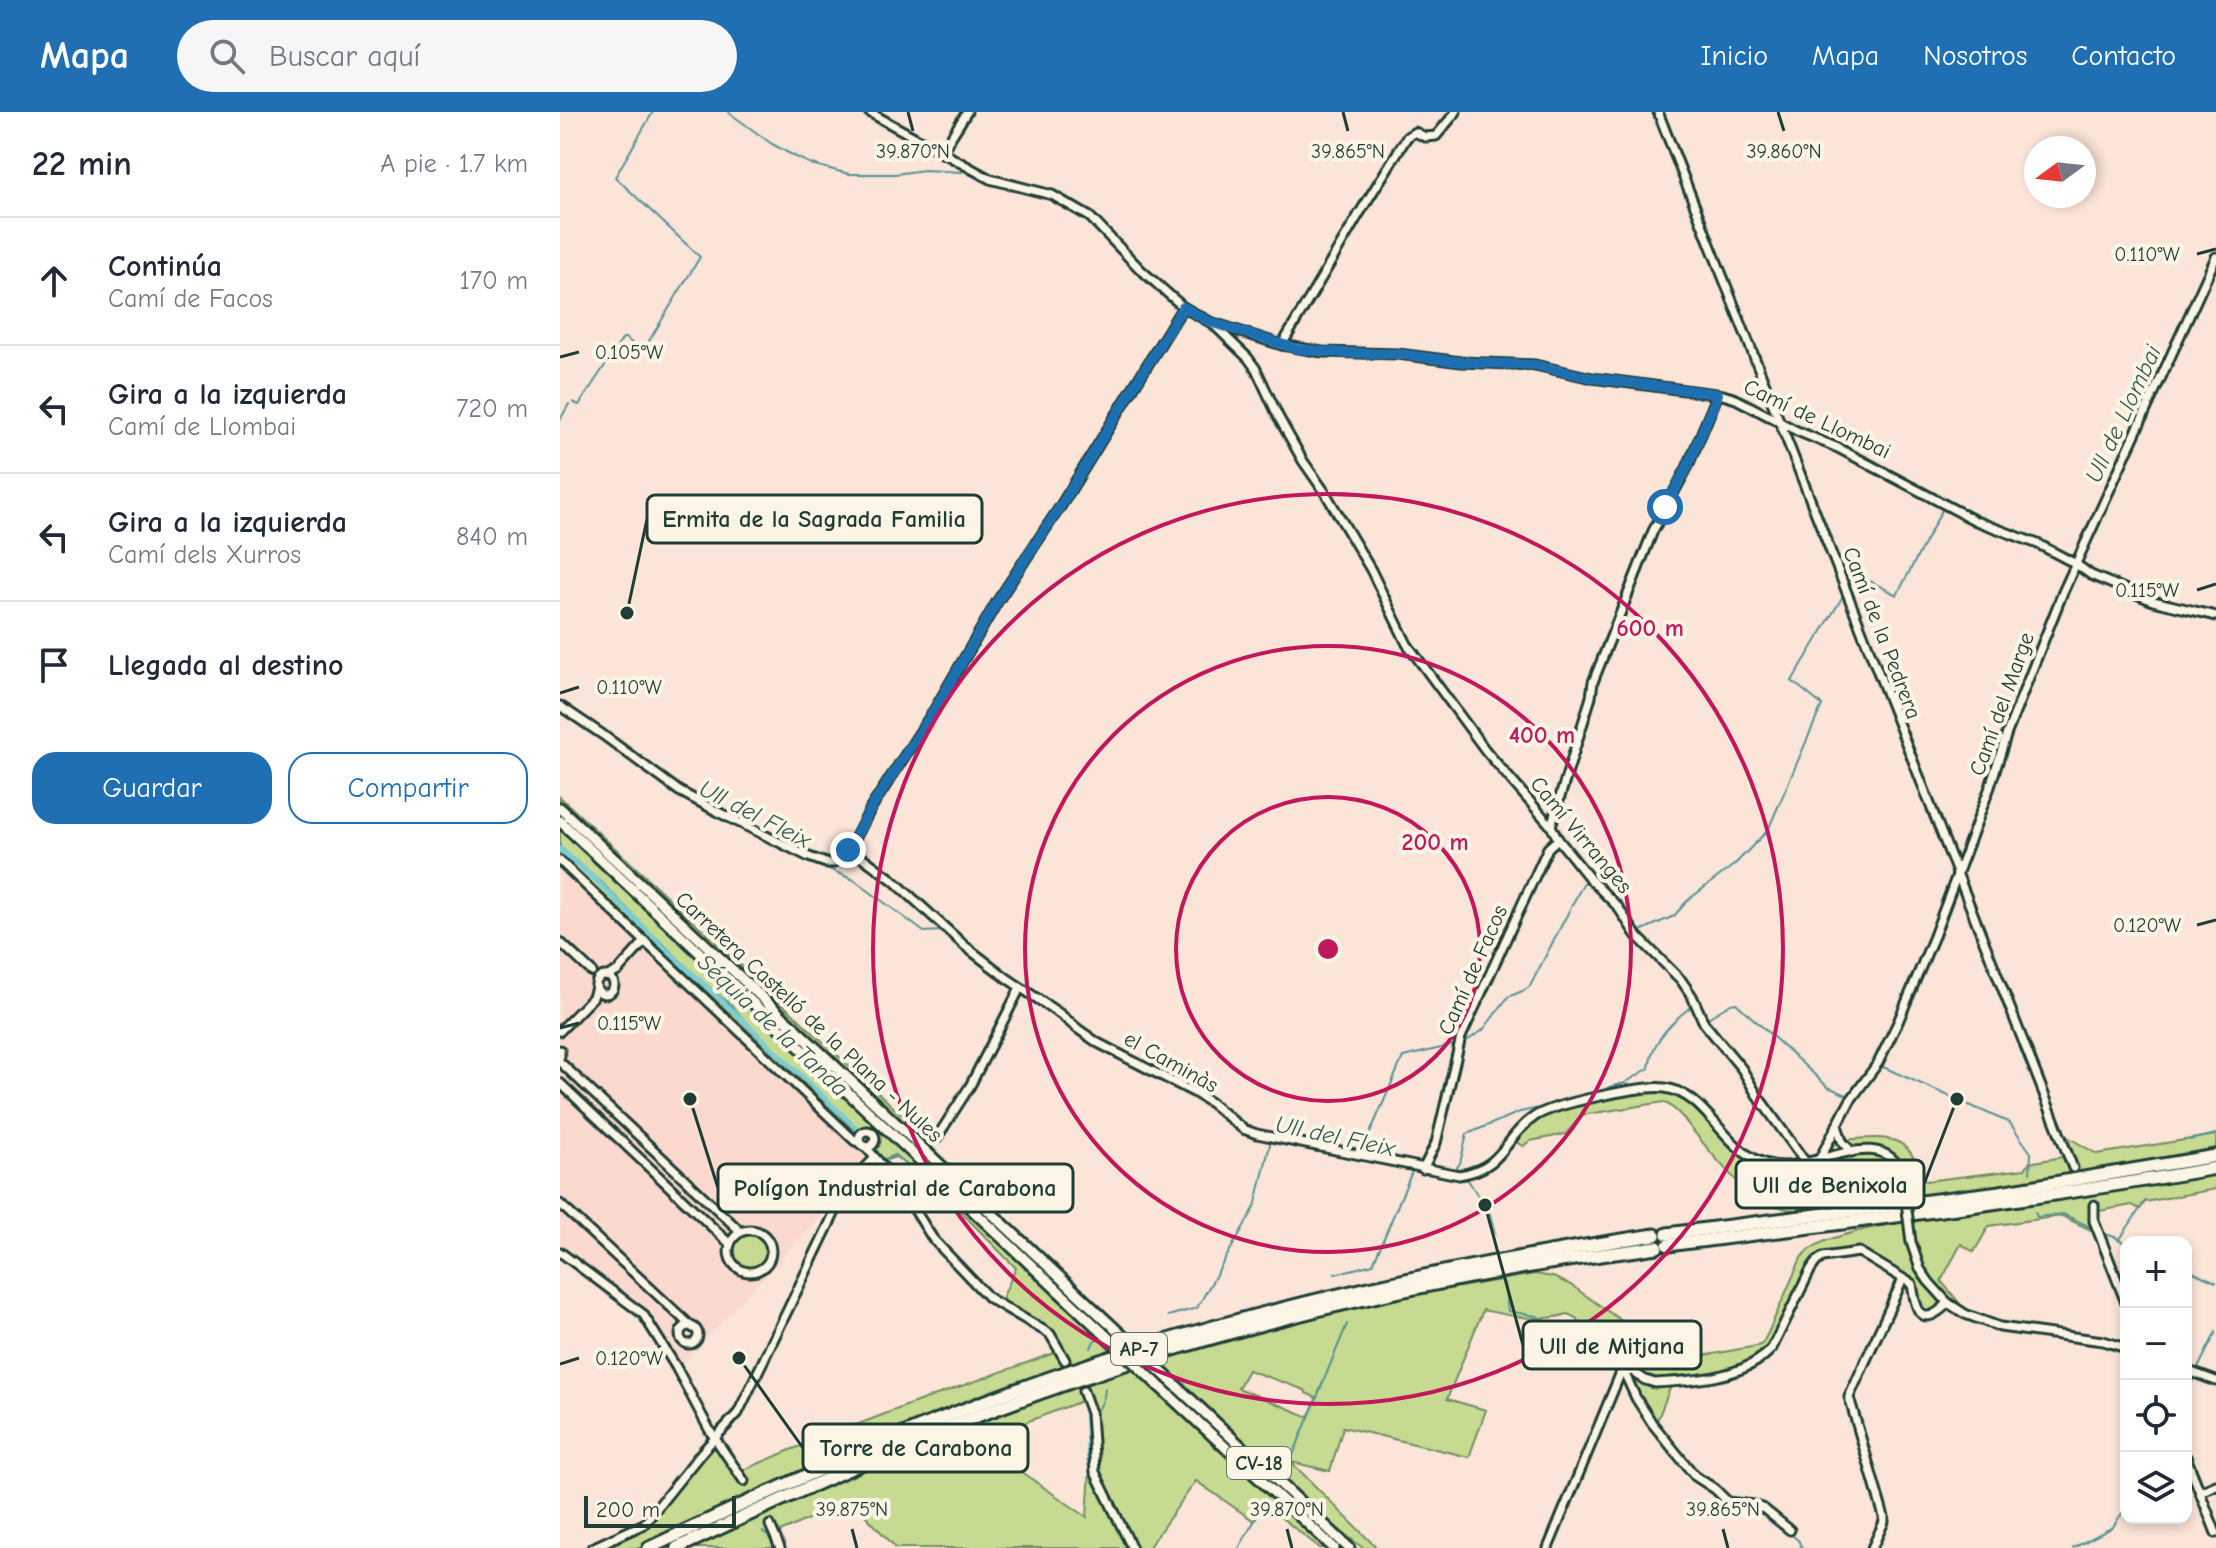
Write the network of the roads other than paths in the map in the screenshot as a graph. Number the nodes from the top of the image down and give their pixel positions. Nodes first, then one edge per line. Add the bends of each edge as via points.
1 (869, 112) edge
2 (967, 112) edge
3 (1456, 112) edge
4 (1658, 112) edge
5 (941, 153) junction
6 (2216, 257) edge
7 (1183, 307) junction
8 (1210, 322) junction
9 (1282, 345) junction
10 (1718, 394) junction
11 (1780, 423) junction
12 (2076, 564) junction
13 (2216, 616) edge
14 (560, 706) edge
15 (560, 808) edge
16 (560, 821) edge
17 (1551, 826) junction
18 (1558, 839) junction
19 (847, 854) junction
20 (560, 861) edge
21 (1957, 875) junction
22 (645, 941) junction
23 (560, 942) edge
24 (603, 983) junction
25 (1020, 988) junction
26 (561, 1032) edge
27 (560, 1062) edge
28 (560, 1083) edge
29 (1837, 1125) junction
30 (936, 1139) dead end
31 (1852, 1152) junction
32 (2216, 1156) edge
33 (874, 1159) junction
34 (1819, 1160) junction
35 (1806, 1163) junction
36 (2073, 1168) dead end
37 (2216, 1168) edge
38 (1423, 1169) junction
39 (560, 1204) edge
40 (2094, 1205) dead end
41 (741, 1232) junction
42 (1662, 1240) junction
43 (730, 1244) junction
44 (560, 1252) edge
45 (1903, 1279) junction
46 (2120, 1288) edge
47 (1948, 1303) junction
48 (677, 1314) junction
49 (693, 1328) junction
50 (682, 1329) junction
51 (2120, 1346) edge
52 (1065, 1360) dead end
53 (1624, 1372) junction
54 (2192, 1372) edge
55 (2216, 1381) edge
56 (1083, 1391) dead end
57 (716, 1439) junction
58 (2192, 1472) edge
59 (744, 1481) dead end
60 (2216, 1485) edge
61 (2200, 1492) junction
62 (770, 1525) dead end
63 (1790, 1530) dead end
64 (2216, 1533) edge
65 (592, 1548) edge
66 (649, 1548) edge
67 (677, 1548) edge
68 (780, 1548) edge
69 (1132, 1548) edge
70 (1334, 1548) edge
71 (1349, 1548) edge
72 (1548, 1548) edge
73 (1872, 1548) edge

1 - 5 street, Camí de Llombai
2 - 5 street
3 - 9 street via 1436,136 1415,132 1407,137
4 - 11 street, Camí de la Pedrera
5 - 7 street, Camí de Llombai via 990,179 1052,195 1082,211
6 - 12 street, Camí del Marge
7 - 8 street, Camí de Llombai
7 - 19 street via 997,602
8 - 9 street, Camí de Llombai
8 - 17 street, Camí Virranges via 1256,369 1303,461 1371,570 1407,644 1486,751
9 - 10 street, Camí de Llombai via 1535,365 1603,380
10 - 11 street, Camí de Llombai
10 - 17 street via 1653,531 1593,682
11 - 12 street, Camí de Llombai via 1869,463 1976,521
11 - 21 street, Camí de la Pedrera
12 - 13 street, Camí de Llombai via 2153,601
12 - 21 street, Camí del Marge via 2007,733
14 - 19 street via 679,791 722,814 826,863
15 - 71 main road, Carretera Castelló de la Plana - Nules / CV-18, bridge
16 - 70 main road, Carretera Castelló de la Plana - Nules / CV-18, bridge
17 - 18 street, Camí Virranges
18 - 35 street, Camí Virranges via 1636,935 1681,980 1704,1023
18 - 38 street, Camí de Facos via 1548,848 1461,1037 1436,1143
19 - 25 street, el Caminàs via 858,855 893,880
20 - 22 street
21 - 29 street, Camí del Marge via 1898,1022
21 - 36 street, Camí de la Pedrera
22 - 24 street
22 - 33 street via 845,1130 865,1142
23 - 24 street
24 - 26 street
25 - 30 street
25 - 38 street, el Caminàs via 1098,1043 1211,1103 1243,1129
27 - 41 street
28 - 43 street
29 - 31 street
29 - 34 street, Camí del Marge
31 - 34 street, el Caminàs
31 - 47 street, el Caminàs, bridge via 1878,1150 1900,1166 1920,1269
32 - 42 highway, AP-7
33 - 52 street via 899,1185 933,1239 989,1298 1050,1334
33 - 57 street via 848,1185 738,1413
34 - 35 street, el Caminàs
35 - 38 street, el Caminàs via 1785,1166 1757,1159 1735,1145 1689,1098 1651,1088 1542,1112 1486,1167 1446,1174
37 - 42 highway, AP-7 via 1974,1207
39 - 48 street
40 - 46 street via 2094,1221
41 - 43 street
41 - 43 street via 760,1232 769,1241 771,1254 765,1266 753,1272 739,1269 730,1258
42 - 66 highway, AP-7 via 1535,1253 1393,1282 1119,1355 894,1437
42 - 67 highway, AP-7 via 1396,1292 1193,1344 932,1433
44 - 57 street via 643,1314
45 - 47 street via 1912,1284 1915,1305 1923,1315 1937,1313
45 - 53 street via 1859,1252 1823,1257 1811,1269 1769,1351 1745,1369 1655,1383
45 - 73 street via 1849,1397 1884,1517
47 - 51 street, el Caminàs via 2000,1327
48 - 49 street
48 - 50 street
49 - 50 street
49 - 50 street via 697,1338 689,1344 681,1340
53 - 63 street via 1652,1423 1695,1476 1728,1502 1764,1509
53 - 72 street
54 - 55 street
56 - 69 street via 1091,1413 1095,1472
57 - 59 street
57 - 65 street via 644,1524
58 - 61 street
60 - 61 street
61 - 64 street
62 - 68 street

